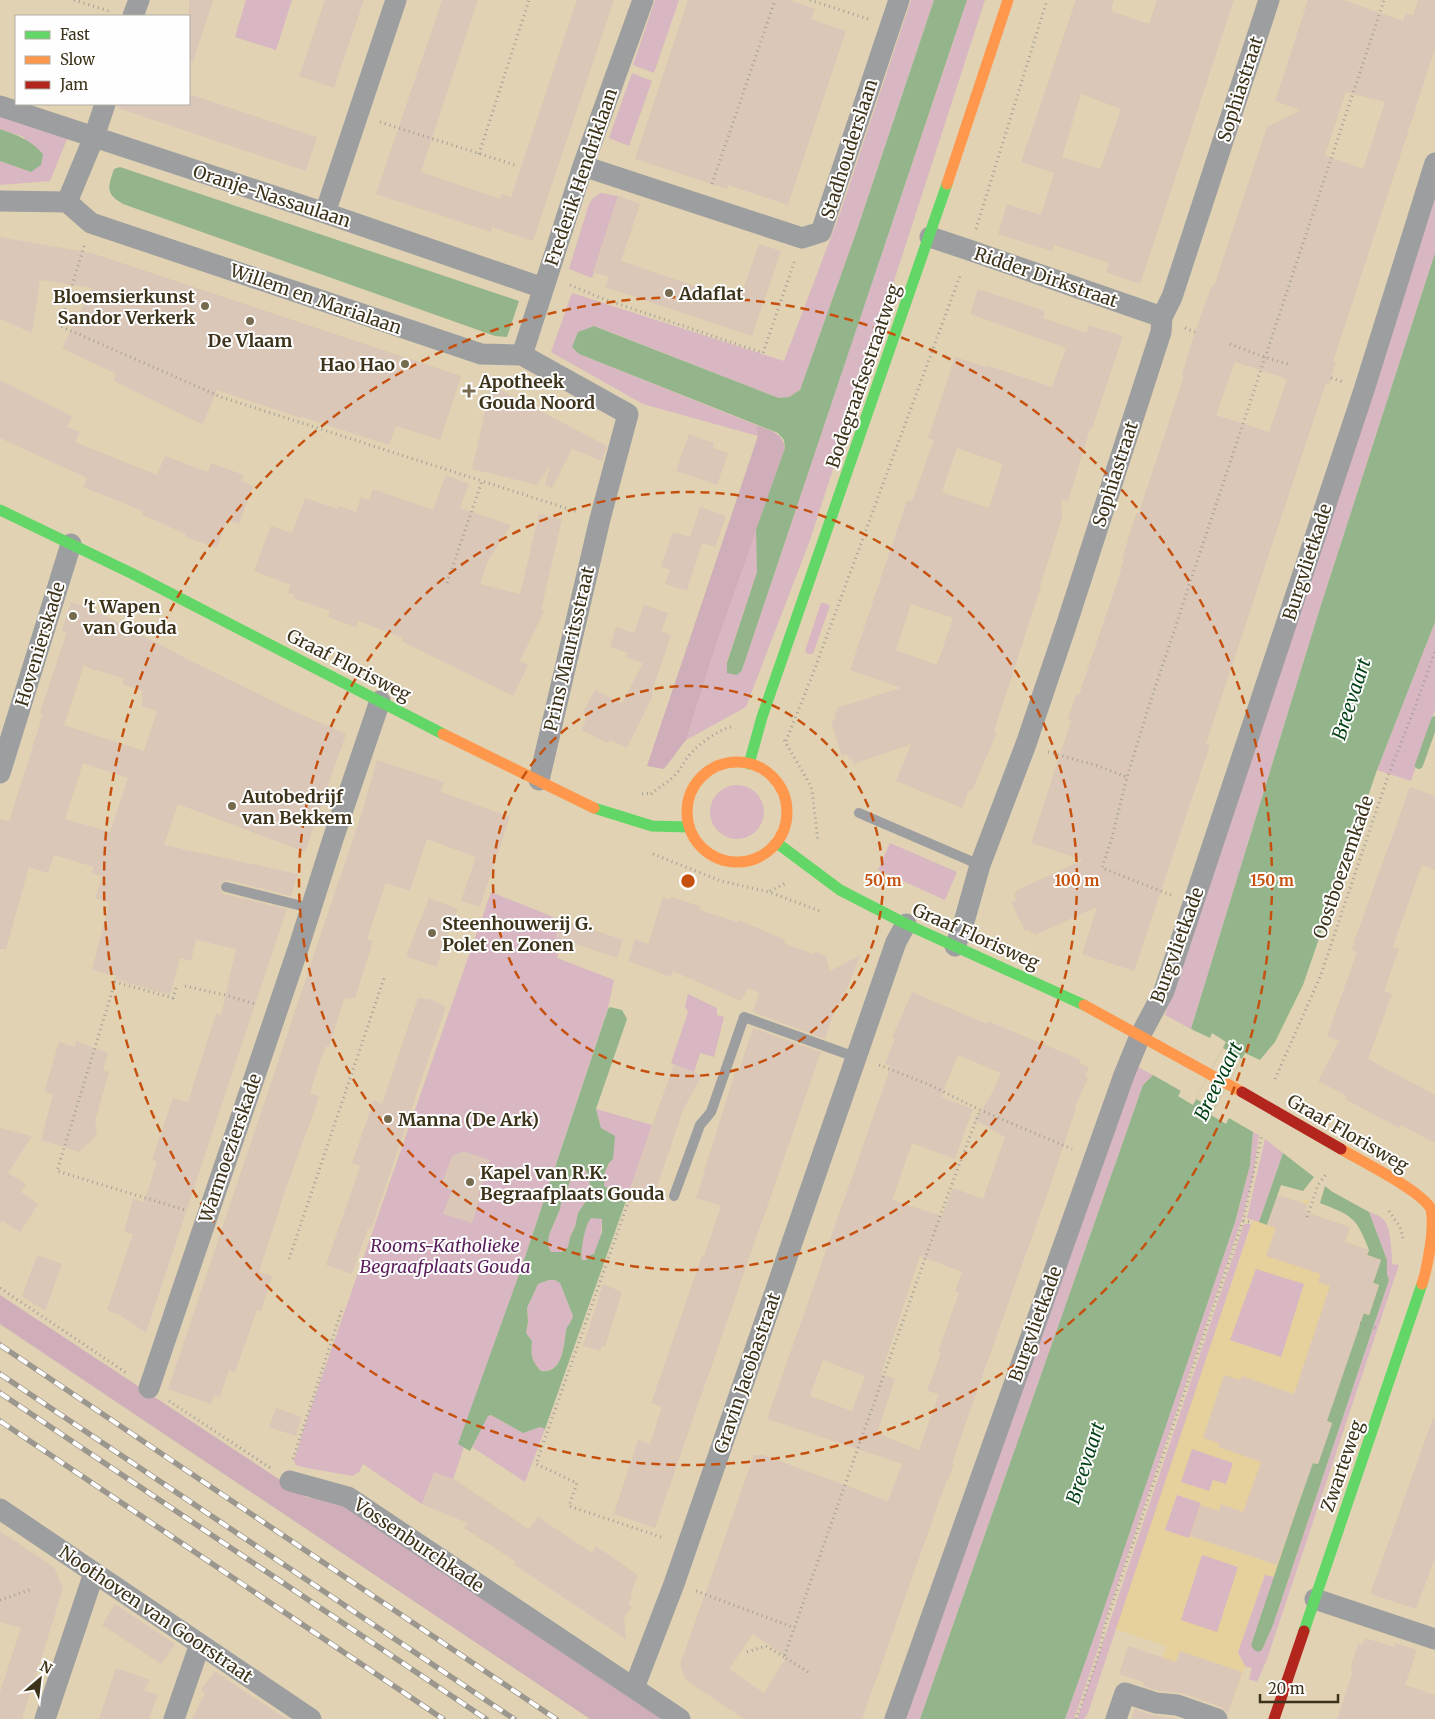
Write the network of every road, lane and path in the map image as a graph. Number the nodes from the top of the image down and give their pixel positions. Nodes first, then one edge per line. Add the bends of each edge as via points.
1 (74, 0) edge
2 (139, 0) edge
3 (396, 0) edge
4 (529, 0) edge
5 (643, 0) edge
6 (774, 0) edge
7 (810, 0) edge
8 (898, 0) edge
9 (1008, 0) edge
10 (1047, 0) edge
11 (1269, 0) edge
12 (1384, 0) edge
13 (125, 15) edge
14 (889, 28) junction
15 (105, 105) edge
16 (0, 106) edge
17 (358, 115) junction
18 (94, 137) junction
19 (479, 154) junction
20 (1435, 163) edge
21 (518, 166) dead end
22 (583, 166) junction
23 (0, 201) edge
24 (67, 202) junction
25 (705, 206) junction
26 (326, 213) junction
27 (91, 223) junction
28 (802, 238) junction
29 (930, 238) junction
30 (970, 250) junction
31 (546, 282) junction
32 (1162, 317) junction
33 (1230, 344) dead end
34 (522, 355) junction
35 (1264, 357) junction
36 (1291, 365) dead end
37 (628, 414) joint
38 (482, 481) junction
39 (0, 510) edge
40 (600, 519) junction
41 (72, 544) junction
42 (447, 583) dead end
43 (1435, 652) edge
44 (380, 701) junction
45 (759, 729) junction
46 (786, 741) junction
47 (1026, 744) junction
48 (749, 764) junction
49 (0, 774) edge
50 (1127, 777) junction
51 (539, 780) junction
52 (859, 813) dead end
53 (652, 826) junction
54 (689, 827) junction
55 (818, 841) dead end
56 (778, 843) junction
57 (980, 865) junction
58 (226, 887) dead end
59 (769, 892) dead end
60 (1194, 903) junction
61 (310, 908) junction
62 (906, 924) junction
63 (955, 946) junction
64 (385, 975) dead end
65 (185, 986) dead end
66 (176, 988) dead end
67 (277, 1011) junction
68 (1140, 1036) junction
69 (858, 1058) junction
70 (1274, 1081) dead end
71 (1268, 1106) junction
72 (980, 1110) junction
73 (1094, 1158) junction
74 (1327, 1173) dead end
75 (674, 1196) dead end
76 (648, 1200) dead end
77 (207, 1216) junction
78 (1307, 1217) dead end
79 (1243, 1221) junction
80 (1252, 1222) dead end
81 (1435, 1222) edge
82 (289, 1259) dead end
83 (0, 1288) edge
84 (342, 1308) dead end
85 (1360, 1323) dead end
86 (1375, 1328) dead end
87 (149, 1388) junction
88 (292, 1481) junction
89 (0, 1509) edge
90 (686, 1546) junction
91 (94, 1573) junction
92 (674, 1584) junction
93 (32, 1589) dead end
94 (1315, 1599) junction
95 (0, 1600) edge
96 (795, 1628) junction
97 (1435, 1639) edge
98 (200, 1644) junction
99 (747, 1652) dead end
100 (784, 1657) junction
101 (808, 1672) dead end
102 (634, 1688) junction
103 (45, 1719) edge
104 (174, 1719) edge
105 (312, 1719) edge
106 (680, 1719) edge
107 (895, 1719) edge
108 (1076, 1719) edge
109 (1116, 1719) edge
110 (1217, 1719) edge
111 (1274, 1719) edge

1 - 13 path
2 - 13 street
3 - 17 street
4 - 19 path
5 - 22 street, Frederik Hendriklaan
6 - 25 path
7 - 14 path
8 - 14 street, Stadhouderslaan
9 - 29 main road, Bodegraafsestraatweg
10 - 30 path
11 - 32 street, Sophiastraat via 1172,297
12 - 35 path
14 - 28 street, Stadhouderslaan via 821,232
15 - 18 street
16 - 18 street, Oranje-Nassaulaan
17 - 19 path
17 - 26 street
18 - 24 street
18 - 26 street, Oranje-Nassaulaan
19 - 21 path
20 - 60 street, Burgvlietkade via 1361,400
22 - 25 street
22 - 31 street, Frederik Hendriklaan
23 - 24 street
24 - 27 street, Willem en Marialaan
25 - 28 street
26 - 31 street, Oranje-Nassaulaan
27 - 34 street, Willem en Marialaan via 481,354
27 - 38 path via 60,326 221,397
28 - 31 path via 763,353
29 - 30 street, Ridder Dirkstraat
29 - 45 main road, Bodegraafsestraatweg
30 - 32 street, Ridder Dirkstraat
30 - 46 path
31 - 34 street, Frederik Hendriklaan
32 - 47 street, Sophiastraat via 1161,332
33 - 35 path
34 - 37 street, Willem en Marialaan
35 - 36 path
35 - 50 path
37 - 40 street, Prins Mauritsstraat
38 - 40 path
38 - 42 path
39 - 41 main road, Graaf Florisweg
40 - 51 street, Prins Mauritsstraat
41 - 44 main road, Graaf Florisweg
41 - 49 street, Hovenierskade
43 - 70 path, Oostboezemkade via 1388,776 1320,977
44 - 51 main road, Graaf Florisweg
44 - 61 street, Warmoezierskade
45 - 46 path
45 - 48 main road, Bodegraafsestraatweg
45 - 53 path via 728,727 688,757 670,780 652,793
46 - 55 path via 812,790
47 - 50 path
47 - 57 street, Sophiastraat
48 - 54 main road via 723,764 700,778 688,801
48 - 56 main road via 759,767 774,779 785,796 788,816
50 - 60 path via 1102,868
51 - 53 main road, Graaf Florisweg via 588,806
52 - 57 lane
53 - 54 main road, Graaf Florisweg
53 - 59 path via 664,858 721,881
54 - 56 main road via 700,846 728,862 750,861
56 - 62 main road, Graaf Florisweg via 840,890
57 - 63 street, Sophiastraat
58 - 61 lane
60 - 68 street, Burgvlietkade via 1164,991
61 - 67 street, Warmoezierskade
62 - 63 main road, Graaf Florisweg
62 - 69 street, Gravin Jacobastraat via 896,942
63 - 68 main road, Graaf Florisweg via 1072,998
64 - 82 path
65 - 67 path
66 - 77 path via 173,998 115,982 57,1171
67 - 77 street, Warmoezierskade
68 - 71 main road, Graaf Florisweg
68 - 73 street, Burgvlietkade
69 - 72 path via 930,1085
69 - 75 lane via 744,1017 711,1112 700,1125
69 - 90 street, Gravin Jacobastraat
71 - 79 path
71 - 81 main road, Graaf Florisweg via 1419,1195 1431,1209
72 - 73 path
72 - 96 path
73 - 107 street, Burgvlietkade
74 - 78 path via 1318,1185
76 - 90 path via 631,1194 536,1464 577,1483 570,1506
77 - 87 street, Warmoezierskade
79 - 80 path
79 - 108 path
81 - 94 main road, Zwarteweg via 1418,1300
83 - 87 path
84 - 88 path via 292,1461
85 - 86 path
87 - 88 path
88 - 102 street, Vossenburchkade via 348,1497
89 - 91 street, Noothoven van Goorstraat
90 - 92 street, Gravin Jacobastraat
91 - 98 street, Noothoven van Goorstraat
91 - 103 street
92 - 96 path
92 - 102 street, Gravin Jacobastraat
93 - 95 path
94 - 97 street
94 - 111 main road, Zwarteweg
96 - 100 path
98 - 104 street
98 - 105 street, Noothoven van Goorstraat
99 - 100 path via 766,1646
100 - 101 path
102 - 106 street, Vossenburchkade
109 - 110 street via 1125,1693 1156,1703 1177,1705

